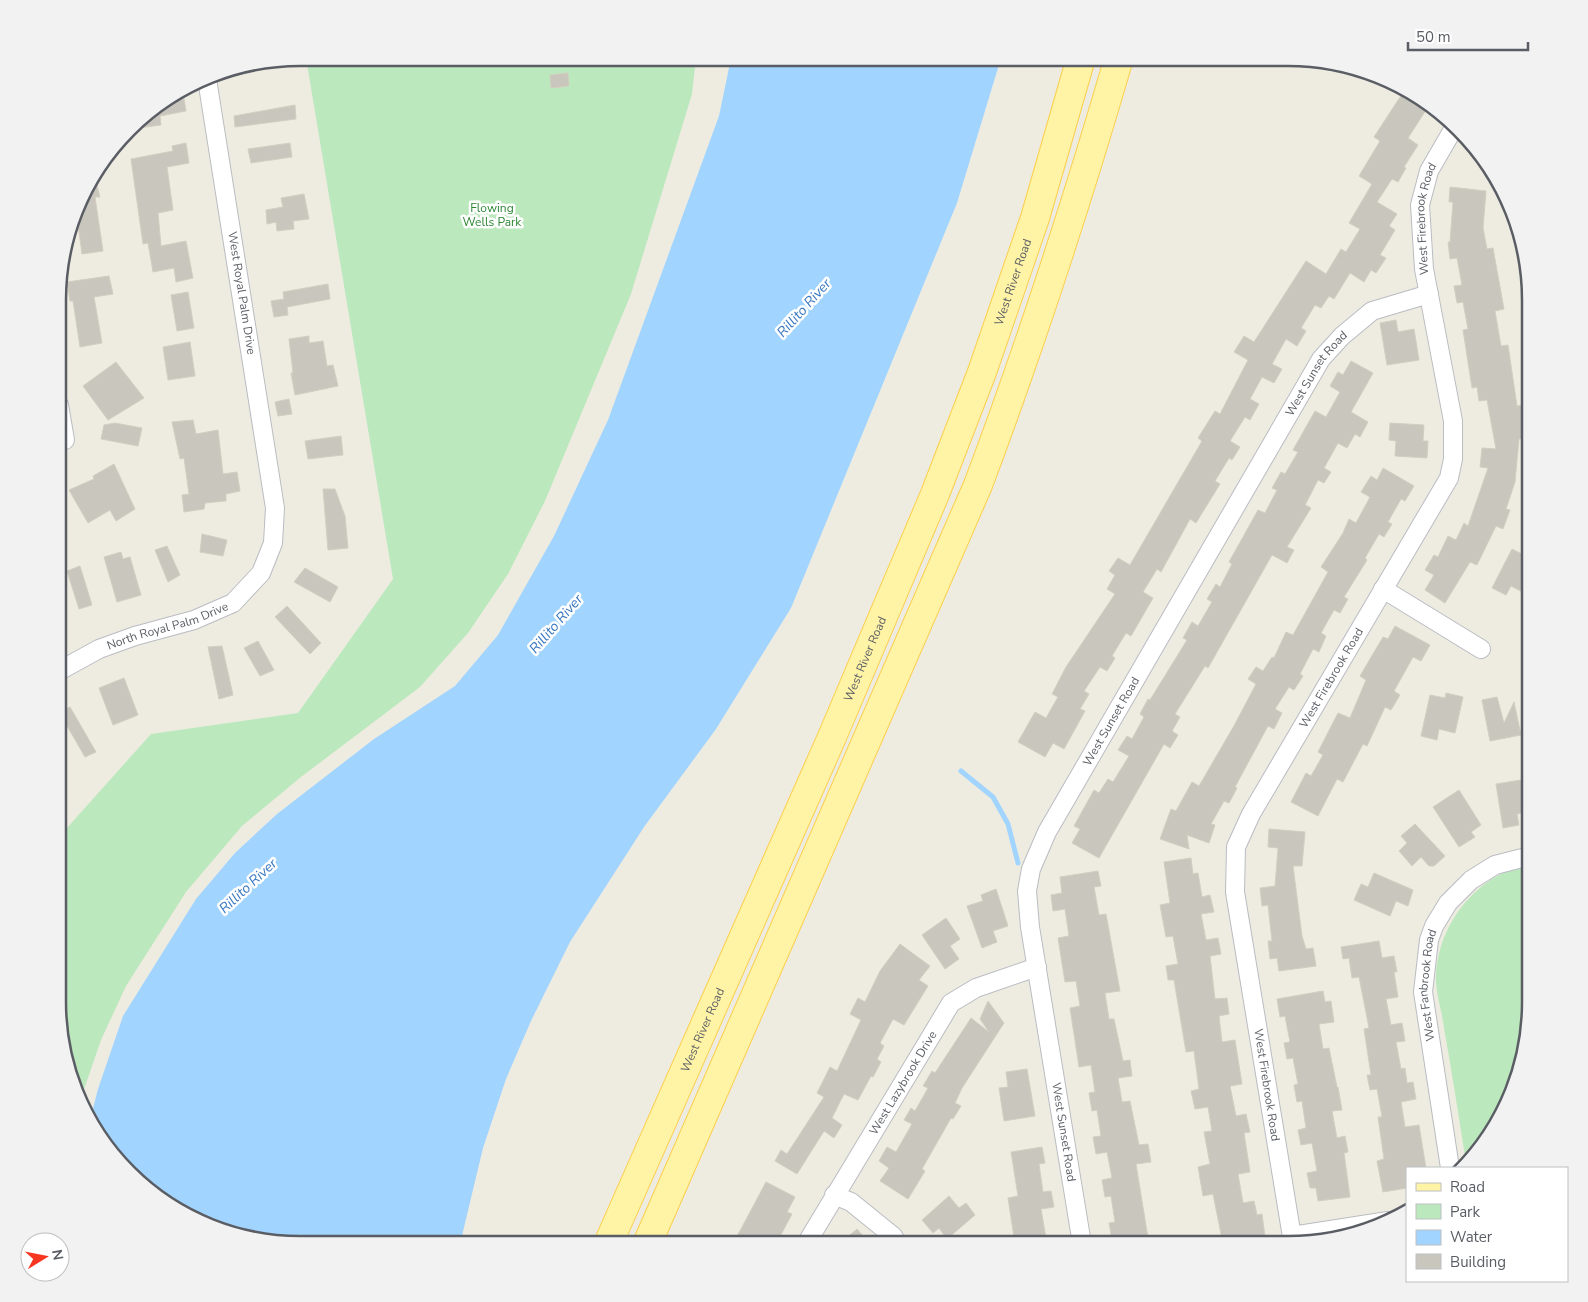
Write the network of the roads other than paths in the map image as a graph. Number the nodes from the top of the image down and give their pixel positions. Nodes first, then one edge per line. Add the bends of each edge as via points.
1 (1079, 66) edge
2 (1117, 66) edge
3 (208, 85) edge
4 (1451, 133) edge
5 (1429, 294) junction
6 (275, 508) joint
7 (1383, 590) junction
8 (1481, 650) dead end
9 (66, 667) edge
10 (1522, 858) edge
11 (754, 913) junction
12 (784, 929) junction
13 (1037, 967) junction
14 (1450, 1167) edge
15 (834, 1195) junction
16 (612, 1236) edge
17 (650, 1236) edge
18 (811, 1236) edge
19 (893, 1236) edge
20 (1081, 1236) edge
21 (1291, 1236) edge

1 - 11 main road, West River Road via 1035,218 936,494
2 - 12 main road via 1077,203 1019,376 978,485
3 - 6 street, West Royal Palm Drive
4 - 5 street, West Firebrook Road via 1429,171 1420,205 1424,270
5 - 7 street, West Firebrook Road via 1453,421 1454,460 1450,478
5 - 13 street, West Sunset Road via 1372,311 1321,359 1047,832 1031,869 1027,891
6 - 9 street, North Royal Palm Drive via 273,544 261,573 233,603 194,620 99,649
7 - 8 street
7 - 21 street, West Firebrook Road via 1251,814 1236,847 1234,892
10 - 14 street, West Fanbrook Road via 1495,865 1471,880 1448,903 1429,940 1423,992
11 - 12 main road
11 - 16 main road, West River Road
12 - 17 main road
13 - 15 street, West Lazybrook Drive via 976,988 951,1003
13 - 20 street, West Sunset Road
15 - 18 street, West Lazybrook Drive
15 - 19 street via 851,1202

